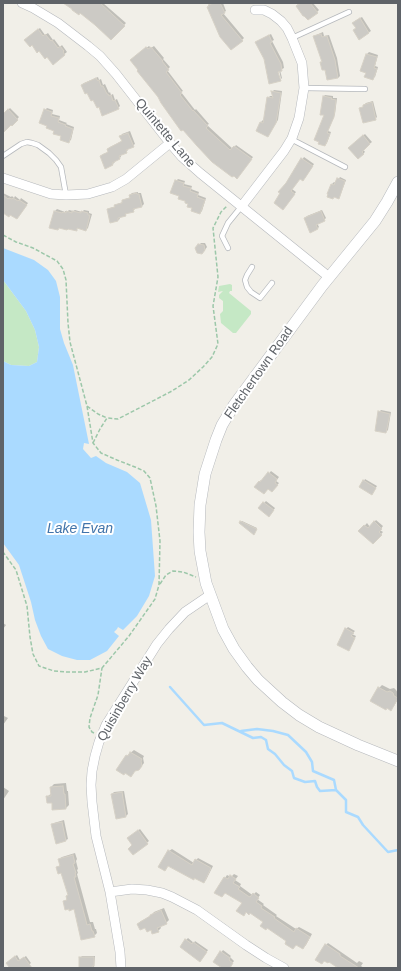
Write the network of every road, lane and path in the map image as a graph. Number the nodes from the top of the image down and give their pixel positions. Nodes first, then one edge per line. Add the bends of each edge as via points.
1 (22, 3) edge
2 (262, 8) edge
3 (349, 12) dead end
4 (292, 38) junction
5 (304, 88) junction
6 (365, 89) dead end
7 (291, 139) junction
8 (170, 143) junction
9 (3, 156) edge
10 (345, 166) dead end
11 (3, 178) edge
12 (398, 182) edge
13 (66, 195) junction
14 (227, 206) dead end
15 (241, 207) junction
16 (3, 235) edge
17 (228, 248) dead end
18 (252, 267) dead end
19 (329, 277) junction
20 (272, 283) dead end
21 (87, 406) junction
22 (107, 418) junction
23 (93, 443) junction
24 (3, 552) edge
25 (205, 580) junction
26 (159, 584) junction
27 (210, 594) junction
28 (102, 668) junction
29 (101, 737) junction
30 (398, 761) edge
31 (110, 892) junction
32 (121, 968) edge
33 (284, 968) edge

1 - 8 street, Quintette Lane via 58,23 100,56
2 - 4 street via 281,21
3 - 4 lane
4 - 5 street via 302,63
5 - 6 lane
5 - 7 street via 299,118
7 - 10 lane
7 - 15 street
8 - 13 street via 126,179 112,186 88,194
8 - 15 street, Quintette Lane via 200,174
9 - 13 lane via 27,142 38,145 61,167
11 - 13 street via 51,194
12 - 19 street, Fletchertown Road via 374,221
14 - 22 path via 213,228 218,277 214,306 218,344 212,357 190,380 172,391 118,419
15 - 17 lane via 228,223 222,236
15 - 19 street, Quintette Lane
16 - 21 path via 57,261 63,269 70,342
18 - 20 lane via 245,280 251,292 260,298
19 - 25 street, Fletchertown Road via 222,425 205,474 200,505 200,551
21 - 22 path
21 - 23 path
22 - 23 path
23 - 26 path via 101,453 144,471 150,478 160,541
24 - 28 path via 16,570 27,606 32,654 38,666 67,672 85,672
25 - 26 path via 174,571
25 - 27 street, Fletchertown Road
26 - 28 path via 155,599
27 - 29 street, Quisinberry Way via 185,612 157,644
27 - 30 street, Fletchertown Road via 223,629 234,649 246,667 268,690 299,715 319,727
28 - 29 path via 89,727
29 - 31 street, Quisinberry Way via 92,771 91,791 96,836
31 - 32 street, Quisinberry Way
31 - 33 street via 147,890 172,897 197,910

